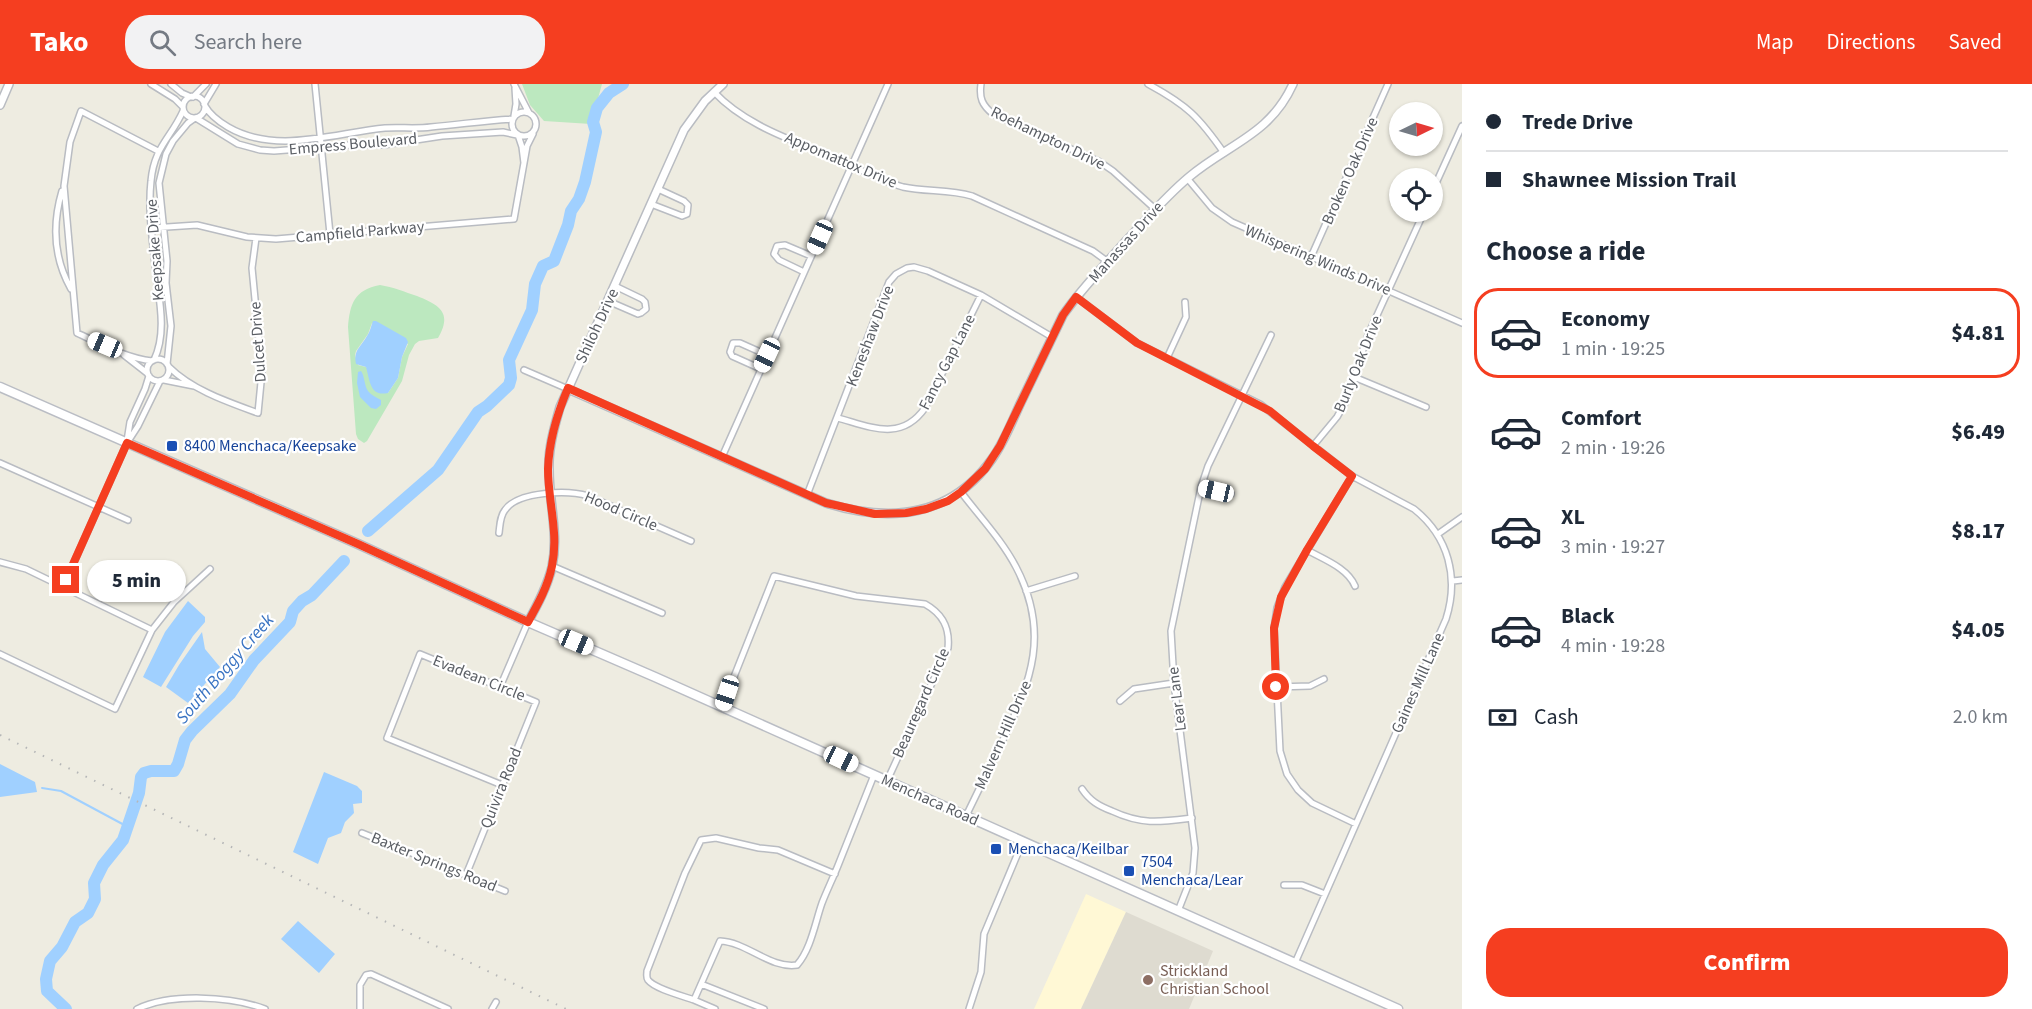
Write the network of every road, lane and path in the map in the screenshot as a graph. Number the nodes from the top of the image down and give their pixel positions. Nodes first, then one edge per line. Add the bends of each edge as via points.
1 (9, 84) edge
2 (151, 84) edge
3 (171, 84) edge
4 (206, 84) edge
5 (216, 84) edge
6 (315, 84) edge
7 (723, 84) edge
8 (888, 84) edge
9 (981, 84) edge
10 (1148, 84) edge
11 (1293, 84) edge
12 (1388, 84) edge
13 (514, 86) edge
14 (714, 92) junction
15 (192, 97) junction
16 (0, 105) edge
17 (204, 105) junction
18 (183, 109) junction
19 (529, 113) junction
20 (196, 118) junction
21 (513, 118) junction
22 (1462, 126) edge
23 (533, 134) junction
24 (518, 135) junction
25 (319, 138) junction
26 (321, 148) junction
27 (158, 151) junction
28 (1224, 153) junction
29 (524, 163) junction
30 (852, 166) junction
31 (1443, 168) edge
32 (1187, 178) junction
33 (64, 186) junction
34 (658, 189) junction
35 (651, 204) junction
36 (1155, 209) junction
37 (1420, 222) edge
38 (164, 227) junction
39 (152, 228) junction
40 (330, 234) junction
41 (256, 238) junction
42 (812, 256) junction
43 (1311, 257) junction
44 (1107, 262) junction
45 (804, 272) junction
46 (615, 286) junction
47 (72, 290) junction
48 (1389, 290) junction
49 (981, 295) junction
50 (1076, 297) junction
51 (608, 301) junction
52 (1185, 302) dead end
53 (1462, 323) edge
54 (1270, 335) dead end
55 (1052, 337) junction
56 (123, 354) junction
57 (767, 355) junction
58 (1167, 358) junction
59 (153, 360) junction
60 (168, 365) junction
61 (761, 369) junction
62 (524, 370) dead end
63 (148, 375) junction
64 (1354, 377) junction
65 (162, 381) junction
66 (195, 386) junction
67 (0, 387) edge
68 (568, 388) junction
69 (1241, 395) junction
70 (1426, 407) dead end
71 (838, 418) junction
72 (127, 443) junction
73 (1313, 446) junction
74 (722, 457) junction
75 (0, 463) edge
76 (1352, 476) junction
77 (1201, 487) junction
78 (961, 492) junction
79 (550, 494) junction
80 (1231, 494) dead end
81 (807, 495) junction
82 (98, 507) junction
83 (1462, 517) edge
84 (128, 520) dead end
85 (499, 533) dead end
86 (1438, 534) junction
87 (692, 541) dead end
88 (1307, 550) junction
89 (0, 562) edge
90 (552, 566) junction
91 (210, 569) dead end
92 (1075, 576) dead end
93 (1462, 580) edge
94 (1453, 581) junction
95 (1355, 586) dead end
96 (63, 587) junction
97 (1026, 591) junction
98 (662, 613) dead end
99 (528, 622) junction
100 (152, 630) junction
101 (0, 654) edge
102 (1324, 679) dead end
103 (1174, 683) junction
104 (500, 687) junction
105 (1276, 687) junction
106 (1120, 701) dead end
107 (536, 702) joint
108 (722, 707) junction
109 (874, 775) junction
110 (887, 781) junction
111 (502, 785) junction
112 (1082, 789) dead end
113 (966, 816) junction
114 (1192, 818) junction
115 (1356, 824) junction
116 (362, 833) dead end
117 (1023, 841) junction
118 (835, 874) junction
119 (466, 875) junction
120 (1284, 885) dead end
121 (506, 891) dead end
122 (1325, 894) junction
123 (1178, 911) junction
124 (1295, 963) junction
125 (701, 984) junction
126 (694, 1000) junction
127 (495, 1002) dead end
128 (137, 1009) edge
129 (265, 1009) edge
130 (360, 1009) edge
131 (448, 1009) edge
132 (492, 1009) edge
133 (715, 1009) edge
134 (764, 1009) edge
135 (969, 1009) edge
136 (1398, 1009) edge

1 - 16 street
2 - 18 street
3 - 15 street
4 - 15 street
5 - 17 street
6 - 25 street
7 - 14 street, Shiloh Drive
8 - 30 street
9 - 36 street, Roehampton Drive via 981,102 993,114 1101,162
10 - 28 street via 1193,114
11 - 28 street, Manassas Drive via 1270,118
12 - 43 street, Broken Oak Drive
13 - 19 street
13 - 21 street
14 - 30 street, Appomattox Drive via 752,122
14 - 34 street, Shiloh Drive via 689,121
15 - 17 street via 198,97
15 - 18 street via 185,100
17 - 20 street via 204,113
17 - 25 street, Empress Boulevard via 220,122 249,136 273,141
18 - 20 street via 188,117
18 - 27 street, Keepsake Drive
19 - 21 street via 521,112
19 - 23 street via 537,122
20 - 26 street, Empress Boulevard via 247,147 274,151
20 - 38 street, Keepsake Drive via 173,141 161,169 159,197
21 - 24 street via 513,129
21 - 25 street, Empress Boulevard
22 - 31 street
23 - 24 street
23 - 29 street, Campfield Parkway
24 - 26 street, Empress Boulevard via 503,132
24 - 29 street, Campfield Parkway
25 - 26 street
26 - 40 street
27 - 33 street via 81,111 70,142
27 - 39 street, Keepsake Drive via 151,180
28 - 32 street, Manassas Drive
29 - 40 street, Campfield Parkway via 514,219
30 - 42 street
30 - 44 street, Appomattox Drive via 907,188 972,196 1093,251
32 - 36 street, Manassas Drive
32 - 43 street, Whispering Winds Drive via 1221,216
33 - 47 street
33 - 47 street via 56,210 55,240 57,256
34 - 35 street, Shiloh Drive
34 - 35 street via 684,201 689,211 682,216
35 - 46 street, Shiloh Drive
36 - 44 street, Manassas Drive
37 - 48 street, Burly Oak Drive
38 - 39 street, Campfield Parkway
38 - 41 street, Campfield Parkway via 197,225
38 - 60 street, Keepsake Drive via 171,326
39 - 59 street, Keepsake Drive via 161,326 159,350
40 - 41 street, Campfield Parkway
41 - 66 street, Dulcet Drive via 252,268 262,372 258,413
42 - 45 street
42 - 45 street via 784,245 775,248 778,260
43 - 48 street, Whispering Winds Drive
44 - 50 street, Manassas Drive
45 - 57 street
46 - 51 street, Shiloh Drive
46 - 51 street via 642,299 646,309 638,314
47 - 56 street via 77,333
48 - 53 street, Whispering Winds Drive
48 - 64 street, Burly Oak Drive
49 - 55 street, Keneshaw Drive
49 - 71 street, Fancy Gap Lane via 925,408 913,422 882,430
49 - 71 street, Keneshaw Drive via 920,269 908,268 896,274
50 - 55 street, Manassas Drive
50 - 58 street, Gaines Mill Lane via 1128,338
51 - 68 street, Shiloh Drive
52 - 58 street via 1186,317
54 - 69 street, Lear Lane
55 - 78 street, Manassas Drive via 994,457
56 - 59 street
56 - 63 street
57 - 61 street
57 - 61 street via 740,343 731,345 732,356
58 - 69 street, Gaines Mill Lane
59 - 60 street via 161,359
59 - 63 street via 147,368
60 - 65 street via 168,374
60 - 66 street, Dulcet Drive
61 - 74 street
62 - 68 street, Manassas Drive
63 - 65 street
63 - 72 street via 130,422
64 - 70 street
64 - 73 street, Burly Oak Drive via 1341,410
65 - 66 street, Dulcet Drive
65 - 72 street
67 - 72 main road, Menchaca Road
68 - 74 street, Manassas Drive
68 - 79 street, Shiloh Drive via 552,437
69 - 73 street, Gaines Mill Lane via 1270,411
69 - 77 street, Lear Lane
71 - 81 street, Keneshaw Drive
72 - 82 street
72 - 99 main road, Menchaca Road
73 - 76 street, Gaines Mill Lane
74 - 81 street, Manassas Drive
75 - 82 street
76 - 86 street, Gaines Mill Lane via 1414,509
76 - 88 street
77 - 80 street
77 - 103 street, Lear Lane via 1173,616
78 - 81 street, Manassas Drive via 926,509 888,514 836,507
78 - 97 street, Malvern Hill Drive via 1007,552
79 - 85 street, Hood Circle via 511,504 502,515
79 - 87 street, Hood Circle via 572,492 588,496
79 - 90 street, Shiloh Drive via 555,525
82 - 84 street
82 - 96 street
83 - 86 street
86 - 94 street, Gaines Mill Lane
88 - 95 street via 1343,571
88 - 105 street via 1277,608
89 - 96 street
90 - 98 street
90 - 99 street, Shiloh Drive
91 - 100 street via 174,602
92 - 97 street
93 - 94 street
94 - 115 street, Gaines Mill Lane via 1446,619
96 - 100 street
97 - 113 street, Malvern Hill Drive via 1034,638 1030,678
99 - 104 street
99 - 108 main road, Menchaca Road
100 - 101 street via 115,710
102 - 105 street via 1310,686
103 - 106 street via 1134,689
103 - 114 street, Lear Lane
104 - 107 street, Evadean Circle
104 - 111 street, Evadean Circle via 420,654 387,738
105 - 115 street via 1280,751 1287,774 1312,803
107 - 111 street, Quivira Road
108 - 109 main road, Menchaca Road
108 - 110 street, Beauregard Circle via 774,576 856,596 925,604 944,620 948,648
109 - 110 main road, Menchaca Road
109 - 118 street
110 - 113 main road, Menchaca Road
111 - 119 street, Quivira Road
112 - 114 street via 1099,806 1135,820
113 - 117 main road, Menchaca Road
114 - 123 street, Lear Lane via 1194,864
115 - 122 street, Gaines Mill Lane
116 - 119 street, Baxter Springs Road
117 - 123 main road, Menchaca Road
117 - 135 street via 984,934 981,972
118 - 125 street via 797,965 787,966 720,941
118 - 126 street via 778,850 716,838 701,840 647,976 660,988
119 - 121 street, Baxter Springs Road
120 - 122 street via 1302,885
122 - 124 street, Gaines Mill Lane
123 - 124 main road, Menchaca Road
124 - 136 main road, Menchaca Road
125 - 126 street
125 - 134 street
126 - 133 street
127 - 132 street
128 - 129 street via 156,1002 212,998
130 - 131 street via 360,985 371,974

